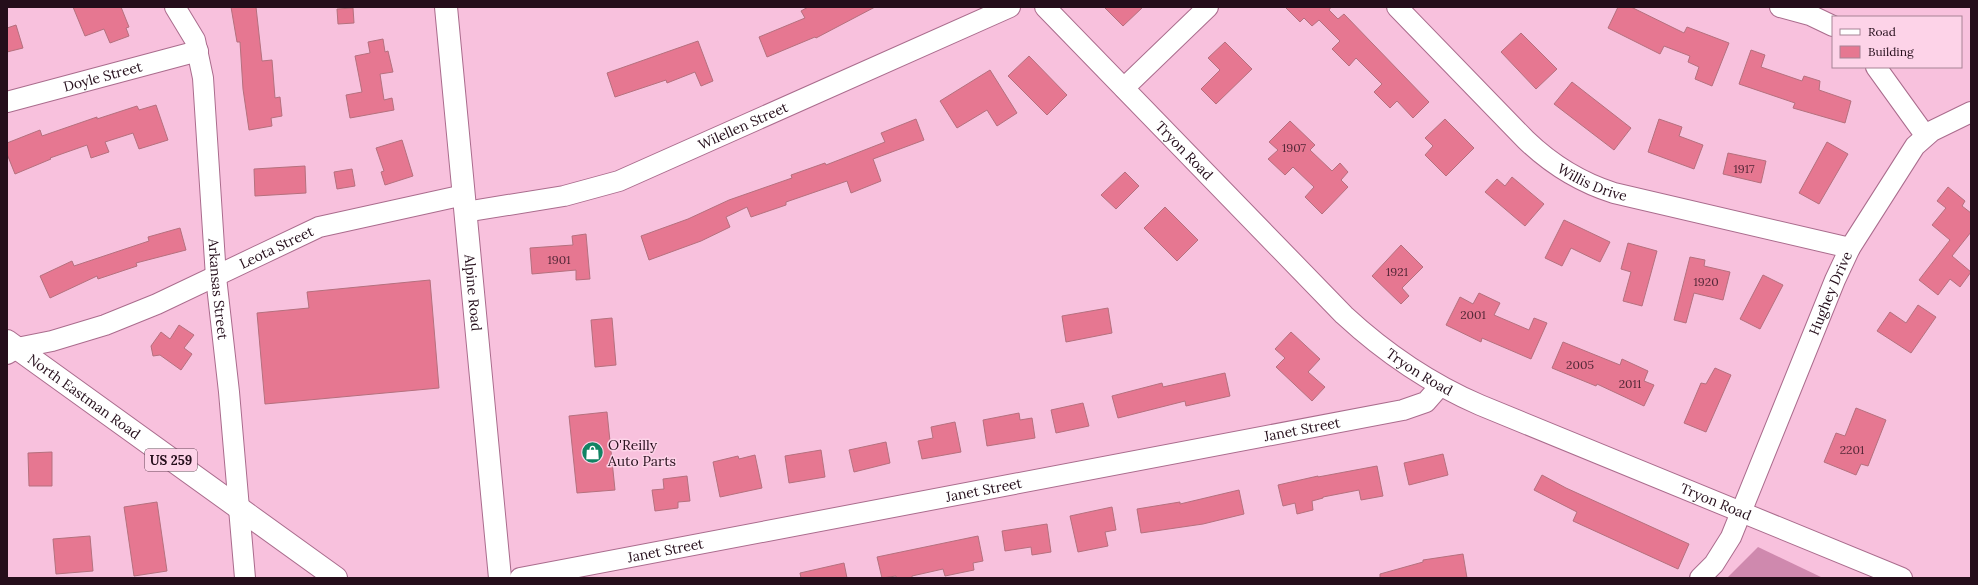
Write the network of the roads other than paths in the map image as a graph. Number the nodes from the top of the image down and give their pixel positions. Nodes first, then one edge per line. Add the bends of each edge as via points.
1 (175, 7) edge
2 (446, 7) edge
3 (1010, 7) edge
4 (1045, 7) edge
5 (1208, 7) edge
6 (1397, 7) edge
7 (1780, 7) edge
8 (1832, 26) edge
9 (198, 51) junction
10 (1877, 68) edge
11 (1124, 88) junction
12 (7, 102) edge
13 (1971, 112) edge
14 (1925, 135) junction
15 (465, 204) junction
16 (1850, 248) junction
17 (216, 277) junction
18 (10, 348) edge
19 (1440, 386) junction
20 (238, 508) junction
21 (1741, 513) junction
22 (245, 578) edge
23 (336, 578) edge
24 (500, 578) edge
25 (520, 578) edge
26 (1700, 578) edge
27 (1902, 578) edge

1 - 9 street, Arkansas Street via 189,29
2 - 15 main road, Alpine Road
3 - 15 street, Wilellen Street via 610,185 564,196
4 - 11 street, Tryon Road
5 - 11 street
6 - 16 street, Willis Drive via 1526,140 1565,172 1614,193
7 - 8 street via 1810,15
9 - 12 street, Doyle Street
9 - 17 street, Arkansas Street via 203,78
10 - 14 street
11 - 19 street, Tryon Road via 1354,324 1390,353
13 - 14 street, Hughey Drive
14 - 16 street, Hughey Drive via 1907,156
15 - 17 street, Leota Street via 318,227
15 - 24 main road, Alpine Road
16 - 21 street, Hughey Drive
17 - 18 street, Leota Street via 105,325 58,339
17 - 20 street, Arkansas Street via 229,392
18 - 20 main road, North Eastman Road / US 259
19 - 21 street, Tryon Road
19 - 25 street, Janet Street via 1426,402 1403,410
20 - 22 street, Arkansas Street
20 - 23 main road, North Eastman Road / US 259
21 - 26 street, Hughey Drive via 1723,550
21 - 27 street, Tryon Road

